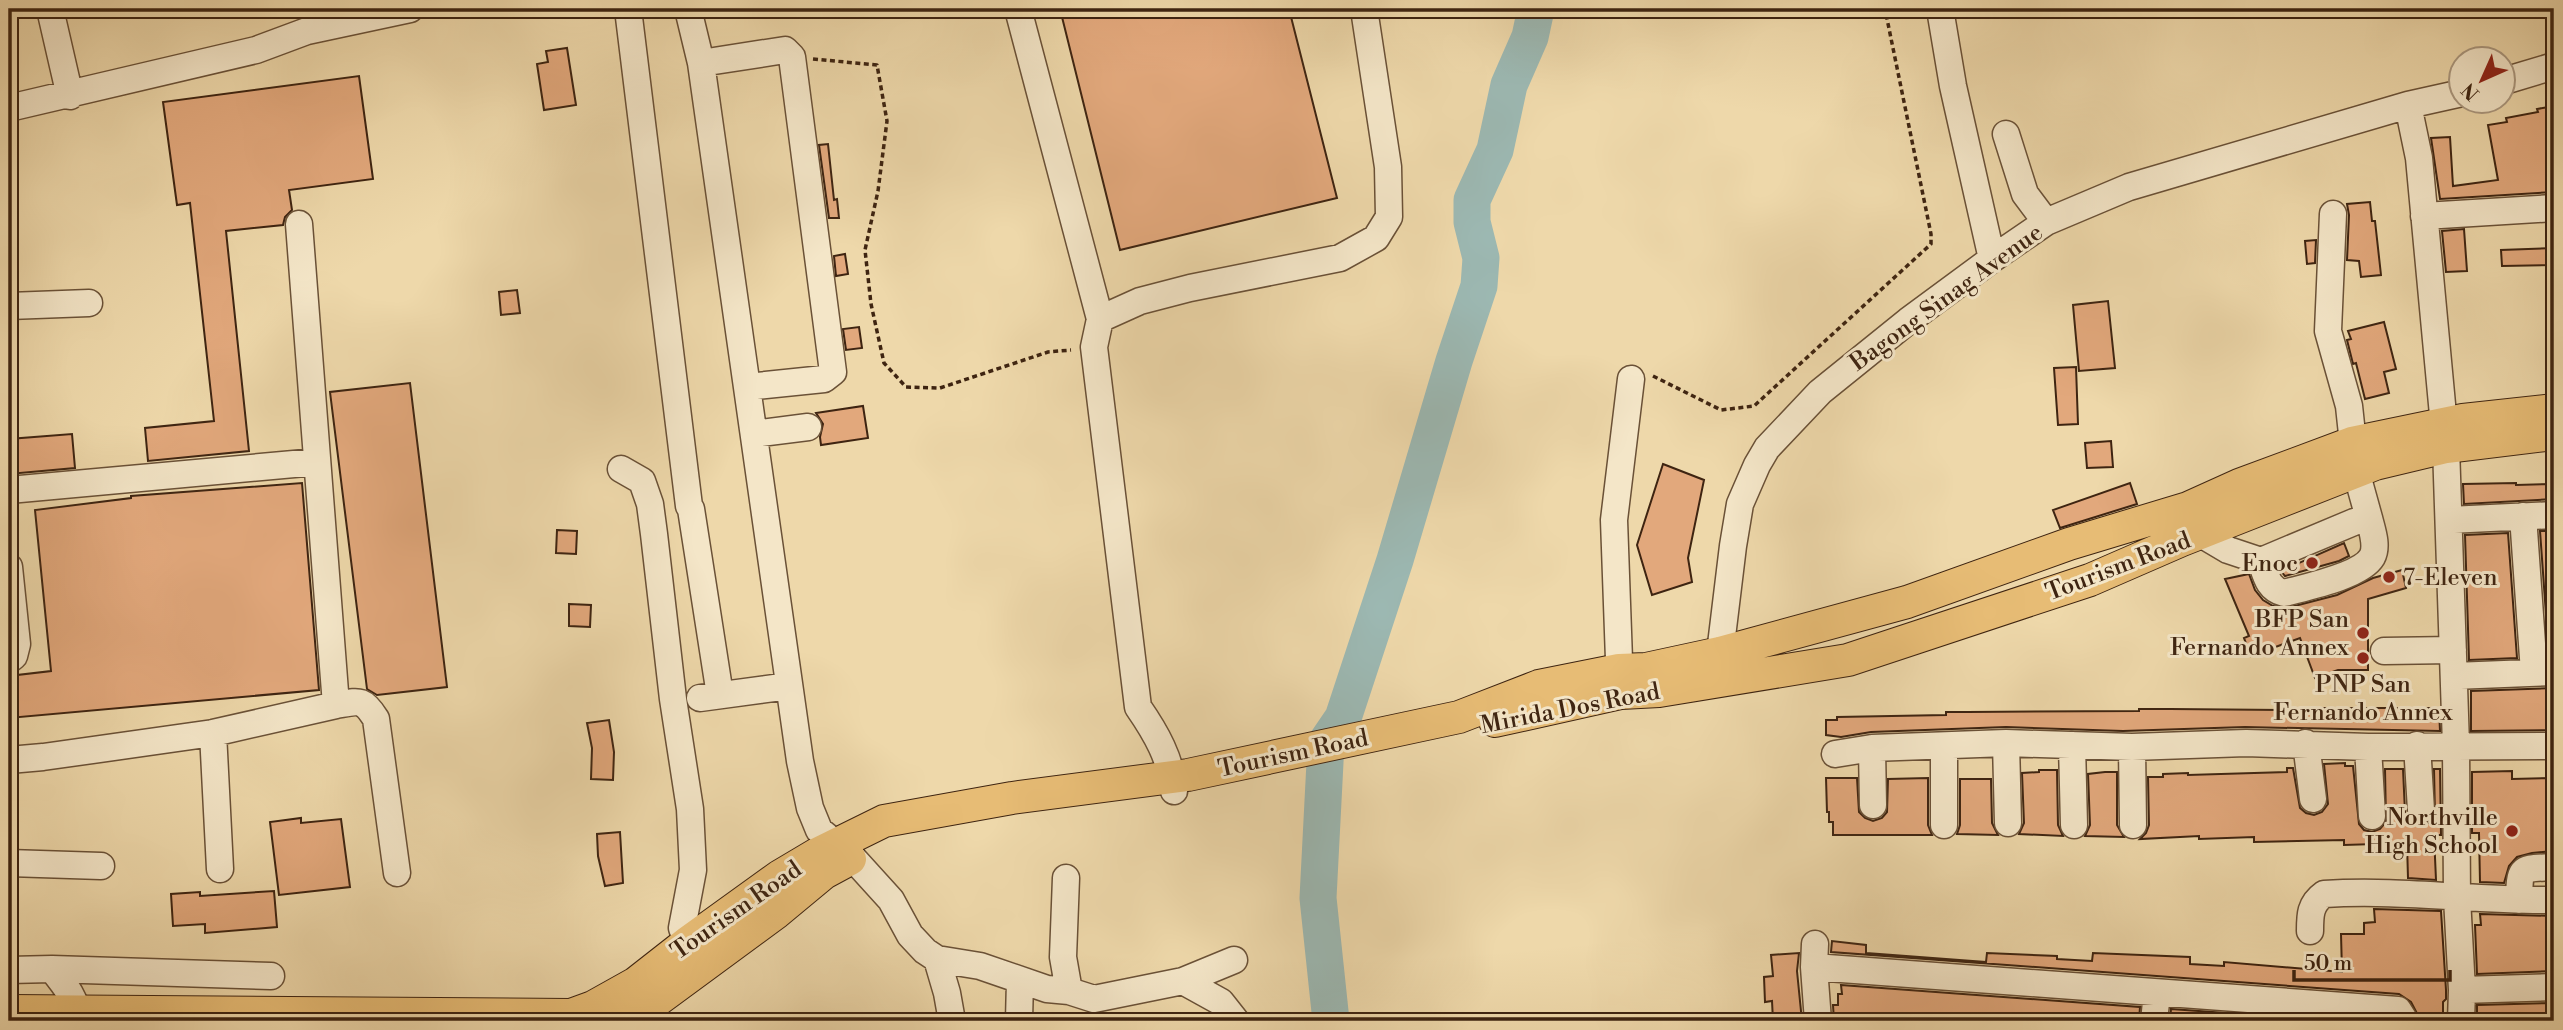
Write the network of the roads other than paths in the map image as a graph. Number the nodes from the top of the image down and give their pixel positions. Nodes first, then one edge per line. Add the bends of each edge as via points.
1 (50, 9) edge
2 (410, 9) edge
3 (628, 9) edge
4 (688, 9) edge
5 (1018, 9) edge
6 (1364, 9) edge
7 (1940, 9) edge
8 (701, 63) junction
9 (2554, 66) edge
10 (2518, 77) edge
11 (70, 96) junction
12 (2448, 96) edge
13 (2408, 105) junction
14 (9, 108) edge
15 (2006, 134) dead end
16 (2554, 208) edge
17 (2333, 214) dead end
18 (2424, 216) junction
19 (2046, 222) junction
20 (299, 224) dead end
21 (1992, 259) junction
22 (89, 303) dead end
23 (9, 306) edge
24 (1100, 319) junction
25 (1631, 379) road end
26 (747, 387) junction
27 (2554, 410) edge
28 (808, 427) dead end
29 (2554, 433) edge
30 (754, 434) junction
31 (2445, 435) junction
32 (2354, 457) junction
33 (316, 462) junction
34 (621, 469) dead end
35 (9, 489) edge
36 (2554, 515) edge
37 (2523, 516) junction
38 (2370, 518) junction
39 (2449, 520) junction
40 (2195, 521) junction
41 (2260, 561) junction
42 (9, 567) edge
43 (2384, 651) dead end
44 (9, 660) edge
45 (2453, 663) junction
46 (1721, 667) junction
47 (2544, 672) edge
48 (1620, 682) junction
49 (789, 687) junction
50 (1678, 688) joint
51 (336, 705) junction
52 (1461, 723) joint
53 (213, 733) junction
54 (2006, 743) junction
55 (2306, 743) junction
56 (2072, 745) junction
57 (2417, 745) junction
58 (2456, 745) junction
59 (1944, 746) junction
60 (2554, 746) edge
61 (2132, 747) junction
62 (2368, 747) junction
63 (1872, 748) junction
64 (1835, 754) dead end
65 (9, 760) edge
66 (1173, 784) junction
67 (2313, 799) dead end
68 (1873, 805) dead end
69 (2421, 810) dead end
70 (2372, 816) dead end
71 (2008, 823) dead end
72 (1944, 825) dead end
73 (2074, 825) dead end
74 (2133, 825) dead end
75 (844, 851) junction
76 (9, 863) edge
77 (101, 866) dead end
78 (2554, 867) edge
79 (220, 869) dead end
80 (397, 873) dead end
81 (1066, 878) dead end
82 (2457, 898) junction
83 (2519, 900) junction
84 (2554, 900) edge
85 (2310, 931) dead end
86 (687, 943) junction
87 (937, 959) junction
88 (1234, 960) dead end
89 (52, 969) junction
90 (9, 971) edge
91 (271, 976) dead end
92 (1020, 981) junction
93 (1183, 981) junction
94 (636, 983) junction
95 (2554, 987) edge
96 (2462, 990) junction
97 (1069, 991) junction
98 (2157, 993) junction
99 (9, 1011) edge
100 (78, 1016) edge
101 (636, 1019) edge
102 (952, 1021) edge
103 (1019, 1021) edge
104 (1236, 1021) edge
105 (1818, 1021) edge
106 (2154, 1021) edge
107 (2405, 1021) edge
108 (2461, 1021) edge

1 - 11 street
2 - 11 street
3 - 49 street via 710,696
4 - 8 street
5 - 24 street
6 - 24 street via 1388,167 1389,218 1376,238 1340,258 1190,288
7 - 21 street
8 - 26 street
8 - 26 street via 785,50 792,58 833,372 824,379
9 - 10 street
11 - 14 street
12 - 13 street, Bagong Sinag Avenue
13 - 18 street
13 - 19 street, Bagong Sinag Avenue via 2129,187
15 - 19 street via 2025,194
16 - 18 street
17 - 32 street via 2328,331 2349,406
18 - 31 street
19 - 21 street, Bagong Sinag Avenue
20 - 33 street
21 - 46 street, Bagong Sinag Avenue via 1820,392 1767,448 1740,504
22 - 23 street
24 - 66 street via 1094,347 1138,708 1159,738
25 - 48 street via 1614,520
26 - 30 street
27 - 31 main road, Tourism Road
28 - 30 street
29 - 31 main road, Tourism Road
30 - 49 street
31 - 32 main road, Tourism Road
31 - 39 street
32 - 38 street
32 - 40 main road, Tourism Road via 2239,485
33 - 35 street
33 - 51 street
34 - 86 street via 642,481 650,503 690,809 693,870 682,928
36 - 37 street
37 - 39 street
37 - 47 street
38 - 41 street
38 - 41 street via 2373,555 2362,568 2284,593 2269,584
39 - 45 street
40 - 41 street via 2228,550
40 - 46 main road, Tourism Road via 2069,544
42 - 44 street via 18,644
43 - 45 street
45 - 47 street
45 - 58 street
46 - 48 main road, Mirida Dos Road via 1646,668
46 - 50 main road, Tourism Road
48 - 50 main road, Mirida Dos Road
48 - 52 main road, Mirida Dos Road via 1544,708
49 - 75 street via 810,808 819,830
51 - 53 street
51 - 80 street via 359,701 376,719
52 - 66 main road, Tourism Road
53 - 65 street
53 - 79 street
54 - 56 street
54 - 59 street
54 - 71 street
55 - 61 street
55 - 62 street
55 - 67 street
56 - 61 street
56 - 73 street
57 - 58 street
57 - 62 street
57 - 69 street
58 - 60 street
58 - 82 street
59 - 63 street
59 - 72 street
61 - 74 street
62 - 70 street
63 - 64 street
63 - 68 street
66 - 75 main road, Tourism Road via 1040,815 939,829
66 - 75 main road, Tourism Road via 1012,798 884,821
75 - 86 main road, Tourism Road via 780,876
75 - 87 street via 891,900 910,935
75 - 101 main road, Tourism Road via 777,912
76 - 77 street
78 - 83 street via 2522,872
81 - 97 street via 1063,957
82 - 83 street
82 - 85 street via 2418,893 2324,894 2310,911
82 - 96 street
83 - 84 street
86 - 94 main road, Tourism Road
87 - 92 street via 979,966
87 - 102 street
88 - 93 street
89 - 90 street
89 - 91 street
89 - 100 street via 67,987
92 - 97 street
92 - 103 street
93 - 97 street via 1094,999
93 - 104 street via 1221,1002
94 - 100 main road, Tourism Road via 571,1015
94 - 101 street
95 - 96 street
96 - 108 street
98 - 105 street via 1815,956
98 - 106 street
98 - 107 street via 2398,1010
99 - 100 main road, Tourism Road

